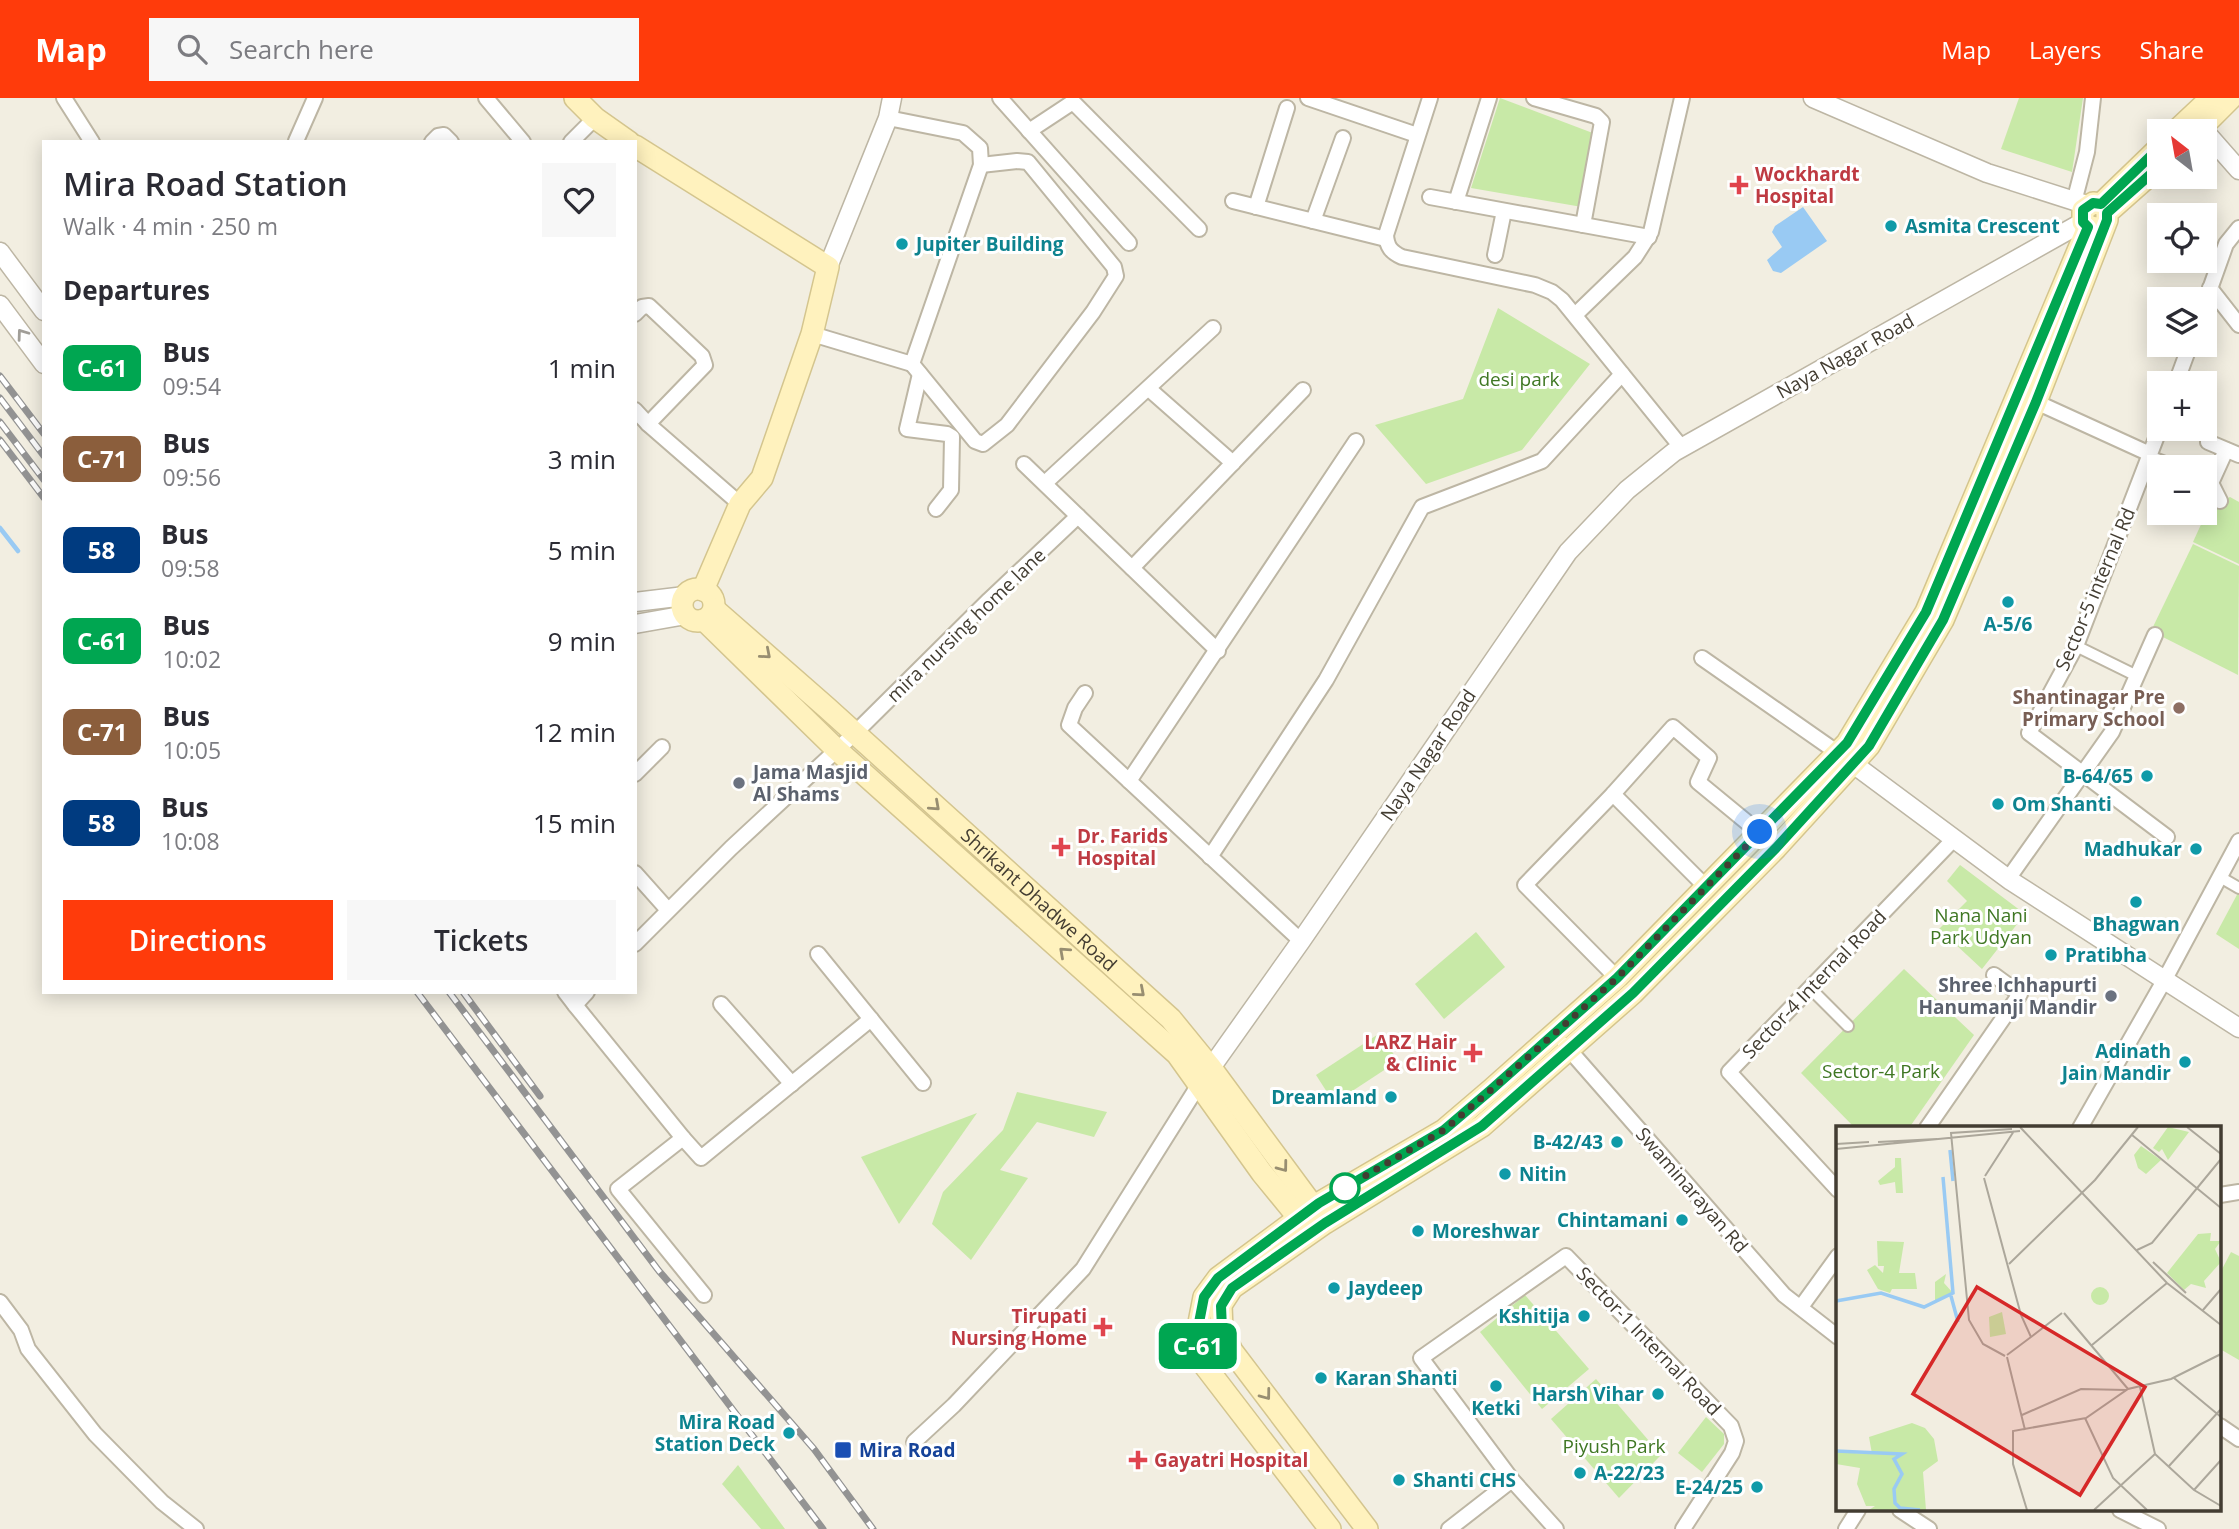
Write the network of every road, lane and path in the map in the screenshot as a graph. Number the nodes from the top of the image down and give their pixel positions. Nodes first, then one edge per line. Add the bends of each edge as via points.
1 (64, 98) edge
2 (315, 98) edge
3 (486, 98) edge
4 (575, 98) edge
5 (892, 98) edge
6 (1000, 98) edge
7 (1308, 98) edge
8 (1430, 98) edge
9 (1489, 98) edge
10 (1682, 98) edge
11 (1813, 98) edge
12 (2211, 98) edge
13 (2231, 98) edge
14 (1543, 99) edge
15 (2096, 100) edge
16 (1287, 108) dead end
17 (595, 118) junction
18 (888, 118) junction
19 (2200, 119) edge
20 (2205, 119) edge
21 (1029, 131) junction
22 (1417, 135) junction
23 (1343, 138) dead end
24 (91, 140) edge
25 (297, 140) edge
26 (434, 140) edge
27 (449, 140) edge
28 (521, 140) edge
29 (573, 140) edge
30 (626, 140) edge
31 (2217, 146) edge
32 (637, 147) edge
33 (2147, 160) edge
34 (981, 165) junction
35 (2239, 170) edge
36 (2147, 175) edge
37 (1430, 197) dead end
38 (1233, 201) dead end
39 (1456, 202) junction
40 (1255, 206) junction
41 (1504, 211) junction
42 (2092, 214) junction
43 (1313, 221) junction
44 (1583, 225) junction
45 (2239, 228) edge
46 (1199, 229) dead end
47 (1648, 237) junction
48 (1387, 239) junction
49 (1129, 243) dead end
50 (0, 252) edge
51 (1495, 256) dead end
52 (828, 267) junction
53 (2211, 287) edge
54 (0, 304) edge
55 (2217, 304) edge
56 (42, 308) edge
57 (637, 312) edge
58 (1575, 314) junction
59 (2239, 325) edge
60 (1213, 328) dead end
61 (812, 334) junction
62 (42, 361) edge
63 (916, 369) junction
64 (1622, 374) junction
65 (1149, 389) junction
66 (1303, 390) dead end
67 (2036, 402) junction
68 (637, 412) edge
69 (648, 424) junction
70 (1356, 442) dead end
71 (2208, 442) dead end
72 (1682, 448) junction
73 (2233, 452) edge
74 (2148, 455) edge
75 (1233, 463) junction
76 (1024, 464) dead end
77 (2147, 464) edge
78 (2217, 471) edge
79 (1045, 483) junction
80 (2217, 496) edge
81 (2220, 501) dead end
82 (740, 504) junction
83 (936, 509) dead end
84 (1078, 516) junction
85 (1132, 568) junction
86 (637, 602) edge
87 (698, 606) junction
88 (637, 623) edge
89 (2155, 635) dead end
90 (2076, 646) junction
91 (1218, 651) junction
92 (1702, 658) dead end
93 (2137, 676) junction
94 (1085, 693) dead end
95 (854, 734) junction
96 (662, 747) dead end
97 (836, 750) junction
98 (1846, 759) junction
99 (637, 772) edge
100 (2083, 774) junction
101 (1129, 782) junction
102 (1613, 794) junction
103 (1760, 832) junction
104 (2167, 836) dead end
105 (1953, 840) junction
106 (2239, 841) edge
107 (1210, 857) junction
108 (637, 875) edge
109 (2220, 877) junction
110 (2008, 878) junction
111 (1707, 888) junction
112 (2239, 888) edge
113 (668, 910) junction
114 (1301, 941) junction
115 (637, 942) edge
116 (818, 954) dead end
117 (1994, 975) dead end
118 (1617, 978) junction
119 (2165, 979) junction
120 (1810, 988) junction
121 (567, 994) edge
122 (585, 994) edge
123 (721, 1004) dead end
124 (575, 1005) junction
125 (871, 1019) junction
126 (1848, 1026) dead end
127 (2239, 1028) edge
128 (1555, 1033) junction
129 (1570, 1050) junction
130 (1211, 1068) junction
131 (923, 1083) dead end
132 (792, 1084) junction
133 (1198, 1086) junction
134 (1928, 1126) edge
135 (2081, 1126) edge
136 (683, 1138) junction
137 (1836, 1188) edge
138 (1313, 1217) junction
139 (1836, 1259) edge
140 (704, 1295) dead end
141 (0, 1302) edge
142 (1801, 1307) junction
143 (1836, 1335) edge
144 (2222, 1427) edge
145 (2239, 1439) edge
146 (914, 1442) dead end
147 (1512, 1480) junction
148 (1857, 1512) edge
149 (1903, 1512) edge
150 (2124, 1512) edge
151 (196, 1529) edge
152 (1330, 1529) edge
153 (1367, 1529) edge
154 (1449, 1529) edge
155 (1556, 1529) edge
156 (1683, 1529) edge
157 (1846, 1529) edge
158 (1929, 1529) edge
159 (2158, 1529) edge

1 - 24 street
2 - 25 street
3 - 28 street
4 - 17 main road
5 - 18 street
6 - 21 street
7 - 22 street
8 - 22 street
9 - 39 street
10 - 47 street
11 - 42 street
12 - 19 main road
13 - 20 main road
14 - 44 street via 1602,122
15 - 42 street via 2087,152
16 - 40 street
17 - 29 street
17 - 30 main road
18 - 34 street via 962,133 979,148
18 - 52 street
21 - 46 street via 1073,102
21 - 49 street
22 - 48 street
23 - 43 street
26 - 27 street via 444,135
31 - 35 street
32 - 52 main road
33 - 42 main road
34 - 63 street
34 - 63 street via 1028,162 1114,267 1116,276 1007,425 983,444 975,441
36 - 42 main road
37 - 39 street
38 - 40 street
39 - 41 street
40 - 43 street
41 - 44 street
41 - 51 street
42 - 67 main road
42 - 72 street, Naya Nagar Road
42 - 98 main road via 1926,612 1855,733
43 - 48 street
44 - 47 street
45 - 53 street via 2226,244
47 - 58 street via 1634,257
48 - 58 street via 1392,253 1402,257 1535,285 1552,292
50 - 56 street
52 - 61 main road
62 -> 54 street
55 - 59 street
57 - 69 street via 649,306 702,356 705,365
58 - 64 street
60 - 65 street
61 - 63 street
61 - 82 main road via 762,478
63 - 83 street via 907,429 952,437 951,490
64 - 72 street
64 - 107 street via 1542,461 1422,507 1326,680
65 - 75 street
65 - 79 street
66 - 75 street
67 - 74 street
67 - 98 main road via 1937,633 1879,731
68 - 69 street
69 - 82 street
70 - 91 street
71 - 73 street
72 - 114 street, Naya Nagar Road via 1627,490 1568,552
73 - 78 street
75 - 85 street
76 - 79 street
77 - 90 street, Sector-5 internal Rd
79 - 84 street
80 - 81 street
82 - 87 main road
84 - 85 street
84 - 95 street, mira nursing home lane
85 - 91 street
86 - 87 street
87 - 88 street
87 -> 95 main road, Shrikant Dhadwe Road
87 - 97 main road, Shrikant Dhadwe Road
89 - 93 street
90 - 93 street
90 - 100 street, Sector-5 internal Rd via 2029,733
91 - 101 street
92 - 98 street
93 - 100 street via 2112,732
94 - 101 street via 1069,725
95 - 97 street, mira nursing home lane
95 -> 130 main road, Shrikant Dhadwe Road via 1171,1019
96 - 99 street
97 - 113 street, mira nursing home lane
133 -> 97 main road, Shrikant Dhadwe Road via 1177,1054
98 - 103 main road
98 - 105 street
98 - 129 main road via 1776,848
100 - 104 street, Sector-5 internal Rd
100 - 110 street
101 - 107 street
102 - 103 street via 1673,727 1709,758 1698,782
102 - 111 street
102 - 118 street via 1525,885
103 - 111 main road
105 - 110 street
105 - 120 street, Sector-4 Internal Road
106 - 109 street
107 - 114 street
108 - 113 street
109 - 112 street
109 - 119 street
110 - 119 street
111 - 118 main road
113 - 115 street, mira nursing home lane
114 - 130 street, Naya Nagar Road
116 - 125 street
117 - 134 street via 2020,994
118 - 128 main road
119 - 127 street
119 - 135 street
120 - 126 street
120 - 137 street, Sector-4 Internal Road via 1729,1072
121 - 124 street
122 - 124 street
123 - 132 street
124 - 136 street
125 - 131 street
125 - 132 street
128 - 129 street, Swaminarayan Rd
128 - 138 main road via 1444,1130
129 - 138 main road via 1482,1126
129 - 142 street, Swaminarayan Rd via 1765,1274
130 - 133 street, Naya Nagar Road
130 -> 138 main road, Shrikant Dhadwe Road
132 - 136 street via 701,1158
133 - 138 main road, Shrikant Dhadwe Road
133 - 146 street, Naya Nagar Road via 1083,1269
136 - 140 street via 618,1189
138 - 152 main road via 1218,1278 1204,1297 1196,1338 1205,1366
138 -> 153 main road via 1232,1288 1221,1306 1222,1329 1232,1351
139 - 142 street
141 - 151 street via 21,1330 28,1349 95,1434 162,1502
142 - 143 street, Swaminarayan Rd
144 - 145 street
147 - 154 street
147 - 155 street, Sector-1 Internal Road
147 - 156 street, Sector-1 Internal Road via 1421,1358 1513,1299 1566,1256 1731,1426 1736,1441 1732,1454
148 - 157 street
149 - 158 street
150 - 159 street

